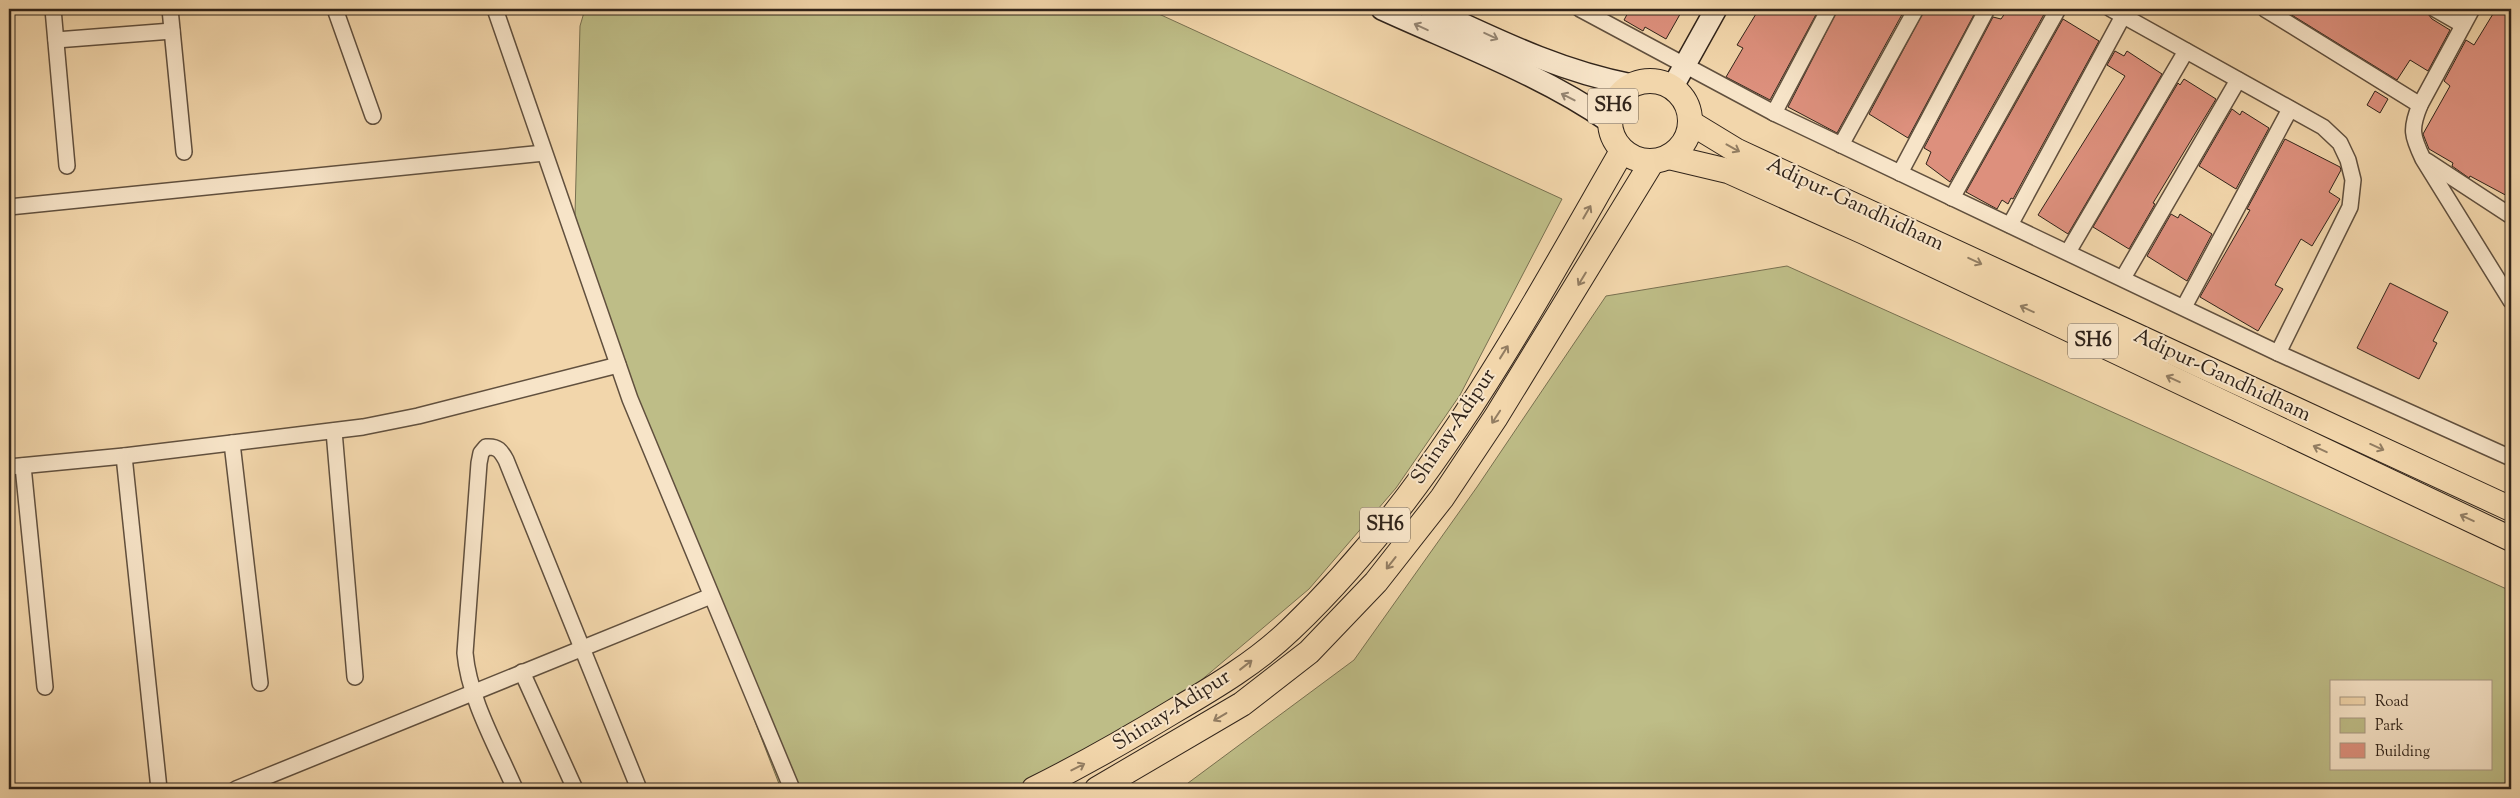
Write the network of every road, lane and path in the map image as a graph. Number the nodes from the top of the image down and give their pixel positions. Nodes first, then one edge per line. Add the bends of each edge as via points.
1 (53, 9) edge
2 (170, 9) edge
3 (335, 9) edge
4 (495, 9) edge
5 (1382, 9) edge
6 (1430, 9) edge
7 (1580, 9) edge
8 (1716, 9) edge
9 (1829, 9) edge
10 (1916, 9) edge
11 (1987, 9) edge
12 (2058, 9) edge
13 (2265, 9) edge
14 (2434, 9) edge
15 (2472, 9) edge
16 (2117, 12) edge
17 (1602, 13) edge
18 (2463, 24) junction
19 (172, 31) junction
20 (56, 40) junction
21 (2186, 51) junction
22 (1684, 66) junction
23 (2238, 80) junction
24 (1632, 85) junction
25 (1672, 88) junction
26 (2420, 105) junction
27 (2290, 108) junction
28 (1774, 114) junction
29 (373, 116) dead end
30 (1610, 122) junction
31 (1691, 123) junction
32 (1841, 145) junction
33 (1622, 151) junction
34 (184, 152) dead end
35 (544, 152) junction
36 (1661, 159) junction
37 (2423, 159) junction
38 (68, 166) dead end
39 (1900, 173) junction
40 (1952, 198) junction
41 (9, 207) edge
42 (2511, 216) edge
43 (2010, 225) junction
44 (2068, 252) junction
45 (2123, 278) junction
46 (2511, 301) edge
47 (2184, 307) junction
48 (2278, 353) junction
49 (618, 365) junction
50 (334, 430) junction
51 (232, 443) junction
52 (124, 456) junction
53 (2511, 458) edge
54 (16, 466) edge
55 (2511, 509) edge
56 (2511, 539) edge
57 (711, 596) junction
58 (582, 647) junction
59 (522, 672) junction
60 (355, 677) dead end
61 (260, 683) dead end
62 (45, 687) dead end
63 (473, 691) junction
64 (159, 789) edge
65 (236, 789) edge
66 (515, 789) edge
67 (575, 789) edge
68 (639, 789) edge
69 (792, 789) edge
70 (1034, 789) edge
71 (1097, 789) edge

1 - 20 street
2 - 19 street
3 - 29 street
4 - 35 street
30 -> 5 main road via 1527,76
6 -> 24 main road via 1533,56 1594,78
7 - 17 street
8 - 22 main road
9 - 28 street
10 - 32 street
11 - 39 street
12 - 40 street
13 - 26 street
14 - 18 street
15 - 18 street
16 - 21 street
16 - 43 street
17 - 22 street
18 - 26 street
19 - 20 street
19 - 34 street
20 - 38 street
21 - 23 street
21 - 44 street
22 - 25 main road
22 - 28 street
23 - 27 street
23 - 45 street
24 - 25 main road, SH6 via 1660,82
24 - 30 main road, SH6 via 1620,94 1612,107
25 - 31 main road via 1682,97
26 - 37 street via 2414,120 2413,137
27 - 47 street
27 - 48 street via 2323,127 2340,143 2353,180 2350,207
28 - 32 street
30 - 33 main road, SH6 via 1613,138
31 - 36 main road, SH6 via 1688,137 1680,149
31 -> 55 main road, Adipur-Gandhidham / SH6 via 1746,155
32 - 39 street
33 - 36 main road, SH6 via 1636,160
70 -> 33 main road, Shinay-Adipur / SH6 via 1099,756 1226,681 1290,630 1355,563 1419,481 1472,401 1526,317
35 - 41 street
35 - 49 street
56 -> 36 main road, SH6 via 1728,171
36 -> 71 main road, Shinay-Adipur / SH6 via 1442,498 1376,582 1309,652 1242,704
37 - 42 street
37 - 46 street
39 - 40 street
40 - 43 street
43 - 44 street
44 - 45 street
45 - 47 street
47 - 48 street
48 - 53 street
49 - 50 street via 418,416
49 - 57 street
50 - 51 street
50 - 60 street
51 - 52 street
51 - 61 street
52 - 54 street
52 - 64 street
54 - 62 street
57 - 58 street
57 - 69 street
58 - 59 street
58 - 63 street via 506,460 501,451 493,446 486,447 479,463 465,653 466,672
58 - 68 street
59 - 63 street
59 - 67 street
63 - 65 street
63 - 66 street

